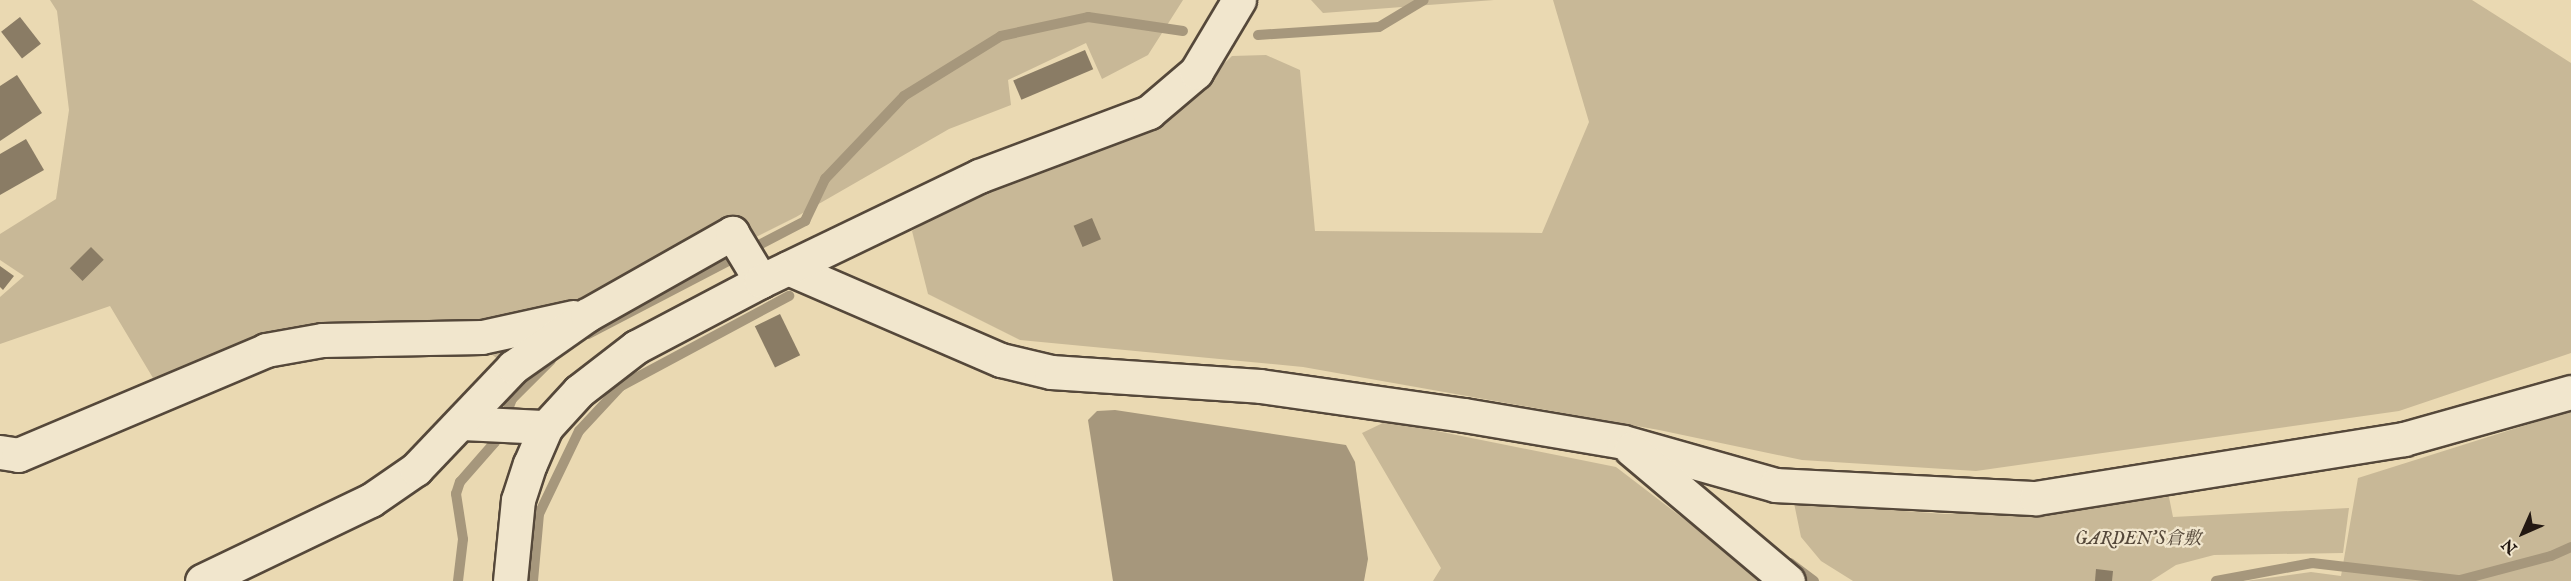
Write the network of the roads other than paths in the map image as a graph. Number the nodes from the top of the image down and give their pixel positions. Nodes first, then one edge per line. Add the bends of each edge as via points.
1 (1239, 0) edge
2 (759, 263) junction
3 (587, 315) junction
4 (2571, 392) edge
5 (489, 423) junction
6 (546, 427) junction
7 (1623, 442) junction
8 (0, 452) edge
9 (202, 581) edge
10 (510, 581) edge
11 (1788, 581) edge

1 - 2 street via 1196,72 1149,112
2 - 3 street via 732,233
2 - 6 street via 636,347 579,391
2 - 7 street via 1001,360 1051,372 1260,386
3 - 5 street via 513,367
3 - 8 street via 482,337 322,340 266,350 18,455
4 - 7 street via 2404,439 2036,498 1776,485
5 - 6 street
5 - 9 street via 371,500
6 - 10 street via 518,500
7 - 11 street

